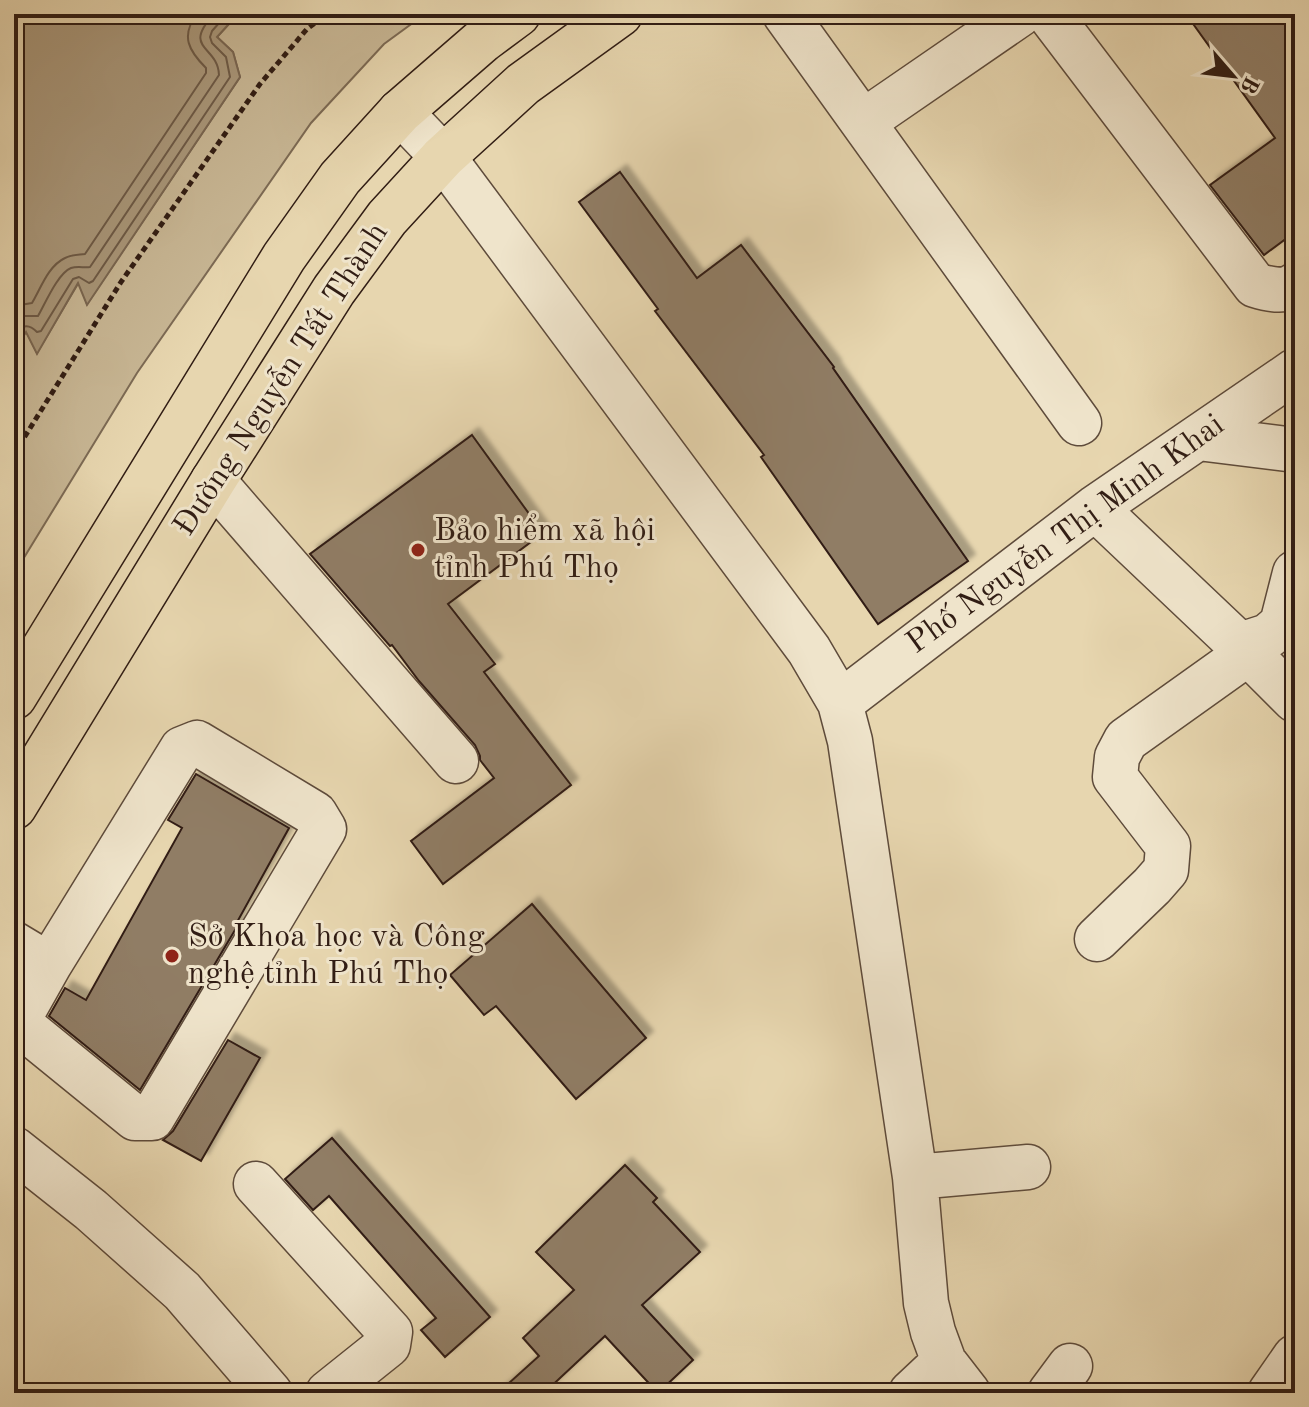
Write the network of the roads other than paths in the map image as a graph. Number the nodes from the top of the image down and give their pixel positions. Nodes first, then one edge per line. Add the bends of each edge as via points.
1 (518, 14) edge
2 (620, 14) edge
3 (785, 14) edge
4 (1020, 14) edge
5 (1049, 14) edge
6 (400, 112) junction
7 (863, 122) junction
8 (443, 157) junction
9 (1295, 285) edge
10 (1295, 371) edge
11 (1079, 423) dead end
12 (1198, 438) junction
13 (1295, 450) edge
14 (213, 481) junction
15 (1095, 508) junction
16 (1295, 573) edge
17 (1244, 649) junction
18 (14, 697) edge
19 (1295, 700) edge
20 (840, 703) junction
21 (456, 761) dead end
22 (14, 807) edge
23 (1097, 939) dead end
24 (32, 954) edge
25 (14, 1149) edge
26 (1028, 1167) dead end
27 (915, 1177) junction
28 (256, 1184) dead end
29 (1295, 1357) edge
30 (956, 1377) edge
31 (270, 1393) edge
32 (328, 1393) edge
33 (911, 1393) edge
34 (1270, 1393) edge

1 - 6 main road, Đường Nguyễn Tất Thành
2 - 8 main road, Đường Nguyễn Tất Thành via 523,84
3 - 7 street
4 - 7 street
5 - 9 street via 1255,285
6 - 8 street
6 - 18 main road, Đường Nguyễn Tất Thành via 340,178 284,257
7 - 11 street
8 - 14 main road, Đường Nguyễn Tất Thành via 387,218 334,290
8 - 20 street via 809,650
10 - 12 street, Phố Nguyễn Thị Minh Khai
12 - 13 street
12 - 15 street, Phố Nguyễn Thị Minh Khai
14 - 21 street
14 - 22 main road, Đường Nguyễn Tất Thành
15 - 17 street
15 - 20 street, Phố Nguyễn Thị Minh Khai
16 - 17 street via 1282,624
17 - 19 street
17 - 23 street via 1126,740 1117,757 1115,777 1168,846 1166,870
20 - 27 street
24 - 24 street via 182,749 197,743 315,814 324,829 152,1118 135,1118 17,1022
25 - 31 street via 182,1291
26 - 27 street
27 - 30 street via 926,1303 933,1332
28 - 32 street via 390,1332 388,1345
29 - 34 street
30 - 33 street

